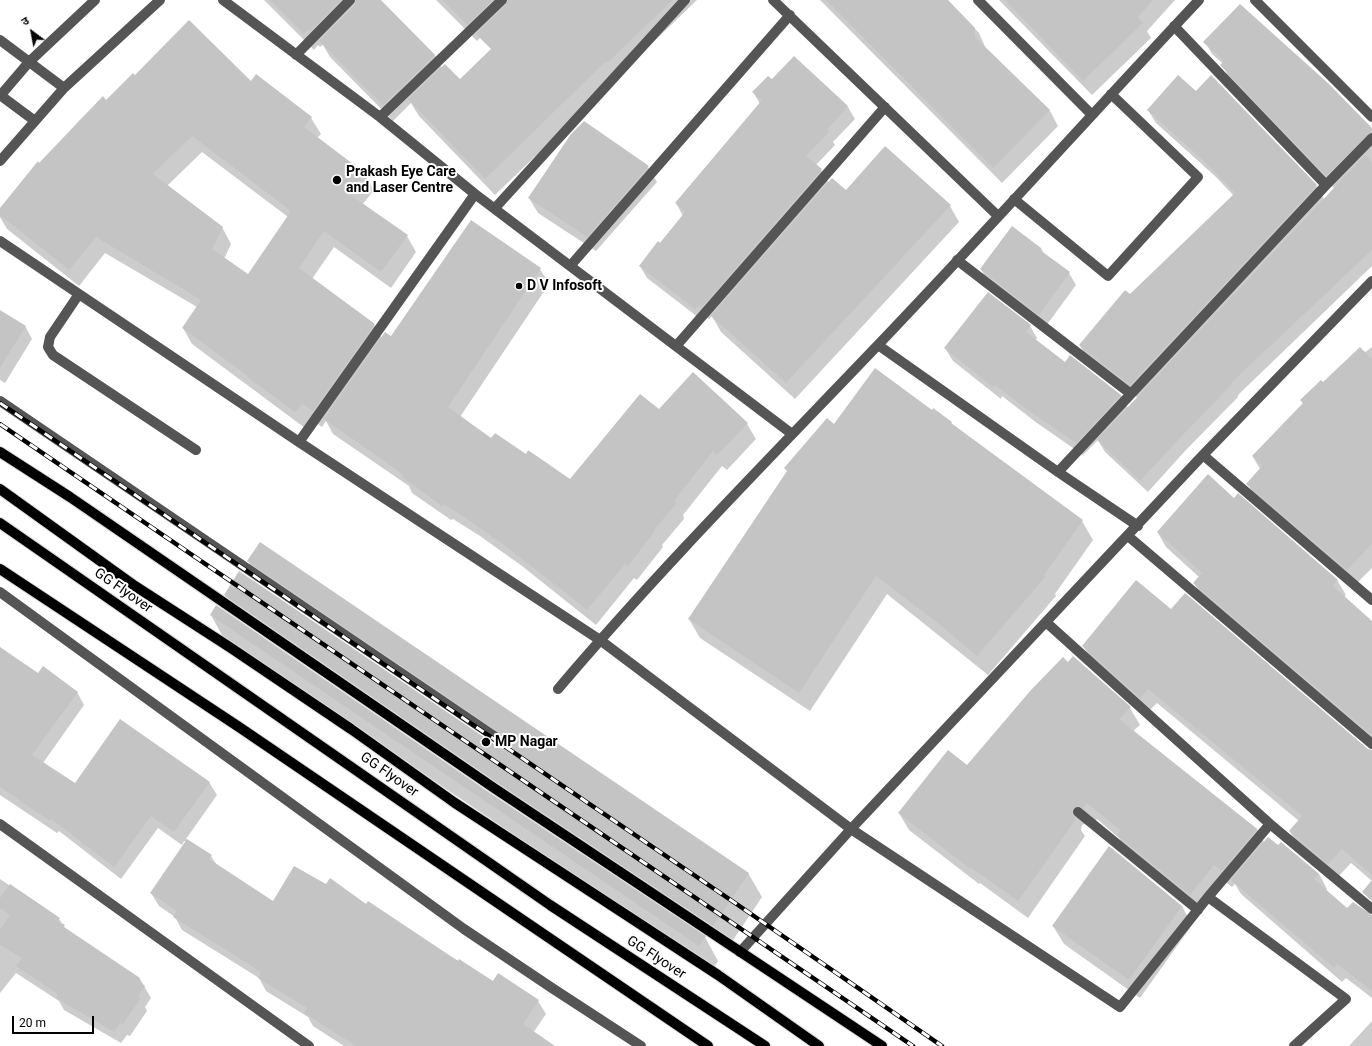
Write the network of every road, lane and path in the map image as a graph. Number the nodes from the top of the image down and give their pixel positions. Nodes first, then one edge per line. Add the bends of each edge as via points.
1 (95, 0) edge
2 (160, 0) edge
3 (223, 0) edge
4 (350, 0) edge
5 (502, 0) edge
6 (685, 0) edge
7 (773, 0) edge
8 (978, 0) edge
9 (1199, 0) edge
10 (1255, 0) edge
11 (790, 16) junction
12 (1174, 26) junction
13 (0, 40) edge
14 (296, 55) junction
15 (29, 62) junction
16 (64, 88) junction
17 (1112, 94) junction
18 (0, 95) edge
19 (885, 107) junction
20 (1092, 115) junction
21 (380, 117) junction
22 (1372, 117) edge
23 (35, 121) junction
24 (1372, 138) edge
25 (0, 161) edge
26 (1326, 185) junction
27 (475, 194) junction
28 (1014, 199) junction
29 (495, 208) junction
30 (998, 216) junction
31 (0, 241) edge
32 (957, 260) junction
33 (571, 265) junction
34 (1372, 281) edge
35 (79, 294) junction
36 (677, 345) junction
37 (878, 345) junction
38 (1131, 394) junction
39 (0, 401) edge
40 (792, 434) junction
41 (299, 442) junction
42 (196, 450) dead end
43 (0, 452) edge
44 (1203, 455) junction
45 (1058, 472) junction
46 (0, 489) edge
47 (0, 523) edge
48 (1138, 526) junction
49 (1128, 536) junction
50 (0, 569) edge
51 (0, 592) edge
52 (1372, 600) edge
53 (1047, 623) junction
54 (600, 640) junction
55 (558, 689) dead end
56 (504, 743) dead end
57 (1372, 744) edge
58 (1078, 812) dead end
59 (0, 824) edge
60 (1270, 824) junction
61 (851, 829) junction
62 (1208, 897) junction
63 (1372, 909) edge
64 (1198, 910) junction
65 (740, 952) junction
66 (309, 1046) edge
67 (641, 1046) edge
68 (708, 1046) edge
69 (765, 1046) edge
70 (819, 1046) edge
71 (882, 1046) edge
72 (1294, 1046) edge

1 - 15 street
2 - 16 street
3 - 14 street
4 - 14 street
5 - 21 street
6 - 29 street
7 - 11 street
8 - 20 street
9 - 12 street
10 - 22 street
11 - 19 street
11 - 33 street
12 - 17 street
12 - 26 street
13 - 15 street
14 - 21 street
15 - 16 street
15 - 18 street
16 - 23 street
17 - 20 street
17 - 28 street via 1198,177 1108,276
18 - 23 street
19 - 30 street
19 - 36 street
20 - 28 street
21 - 27 street
23 - 25 street
24 - 26 street
26 - 38 street
27 - 29 street
27 - 41 street
28 - 30 street
29 - 33 street
30 - 32 street
31 - 35 street
32 - 37 street
32 - 38 street
33 - 36 street
34 - 44 street
35 - 41 street
35 - 42 street via 50,337 48,347 53,355
36 - 40 street
37 - 40 street
37 - 45 street
38 - 45 street
39 - 56 street
40 - 54 street
41 - 54 street
43 - 65 main road
44 - 48 street
44 - 52 street
45 - 48 street
46 - 70 main road via 135,586 351,729 455,803 718,975
47 - 69 main road, GG Flyover via 550,904
48 - 49 street
49 - 53 street
49 - 57 street
50 - 68 main road via 239,727
51 - 67 street via 464,929
53 - 60 street
53 - 61 street
54 - 55 street
54 - 61 street
58 - 64 street
59 - 66 street
60 - 62 street
60 - 63 street
61 - 64 street via 1120,1007
61 - 65 street
62 - 64 street
62 - 72 street via 1346,999
65 - 71 main road

